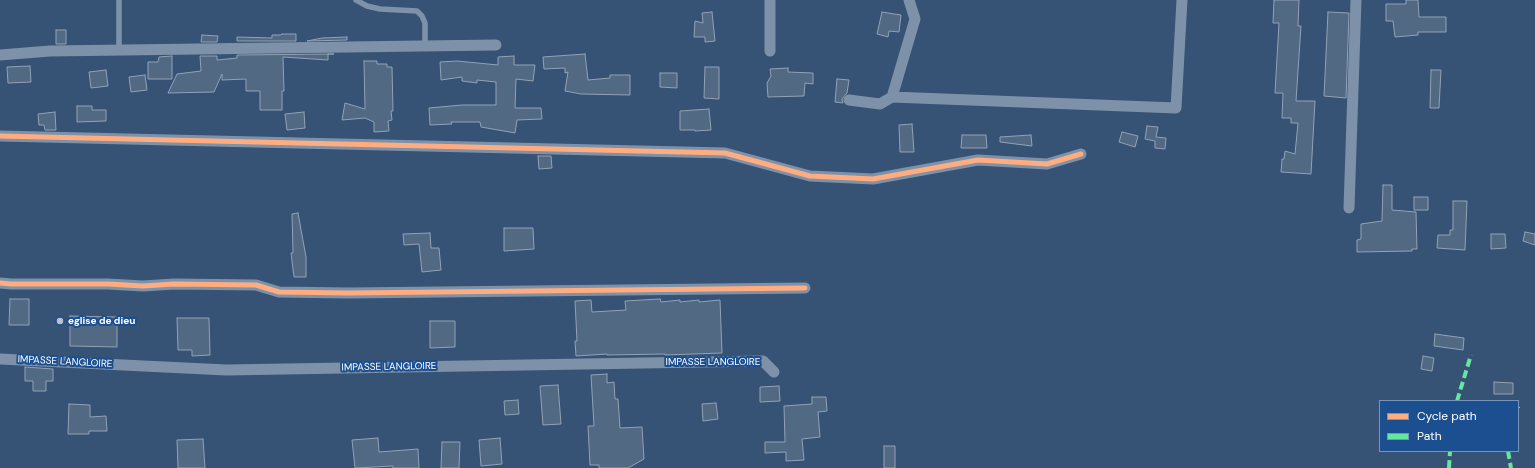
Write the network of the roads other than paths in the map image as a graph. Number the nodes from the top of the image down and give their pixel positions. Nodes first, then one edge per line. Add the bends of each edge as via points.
1 (119, 0) edge
2 (356, 0) edge
3 (770, 0) edge
4 (909, 0) edge
5 (1182, 0) edge
6 (1356, 0) edge
7 (496, 45) dead end
8 (425, 46) junction
9 (119, 50) junction
10 (770, 51) dead end
11 (0, 55) edge
12 (892, 97) junction
13 (849, 100) dead end
14 (0, 136) edge
15 (1081, 154) dead end
16 (1349, 208) dead end
17 (0, 283) edge
18 (805, 288) dead end
19 (0, 360) edge
20 (774, 372) dead end

1 - 9 lane
2 - 8 lane via 380,9 417,11 425,23
3 - 10 street
4 - 12 street via 915,18
5 - 12 street via 1176,108
6 - 16 street
7 - 8 street
8 - 9 street
9 - 11 street
12 - 13 street via 880,104
14 - 15 street via 725,153 810,176 873,179 978,160 1047,164
17 - 18 street via 256,285 279,292 348,293
19 - 20 street, IMPASSE LANGLOIRE via 226,370 763,361

